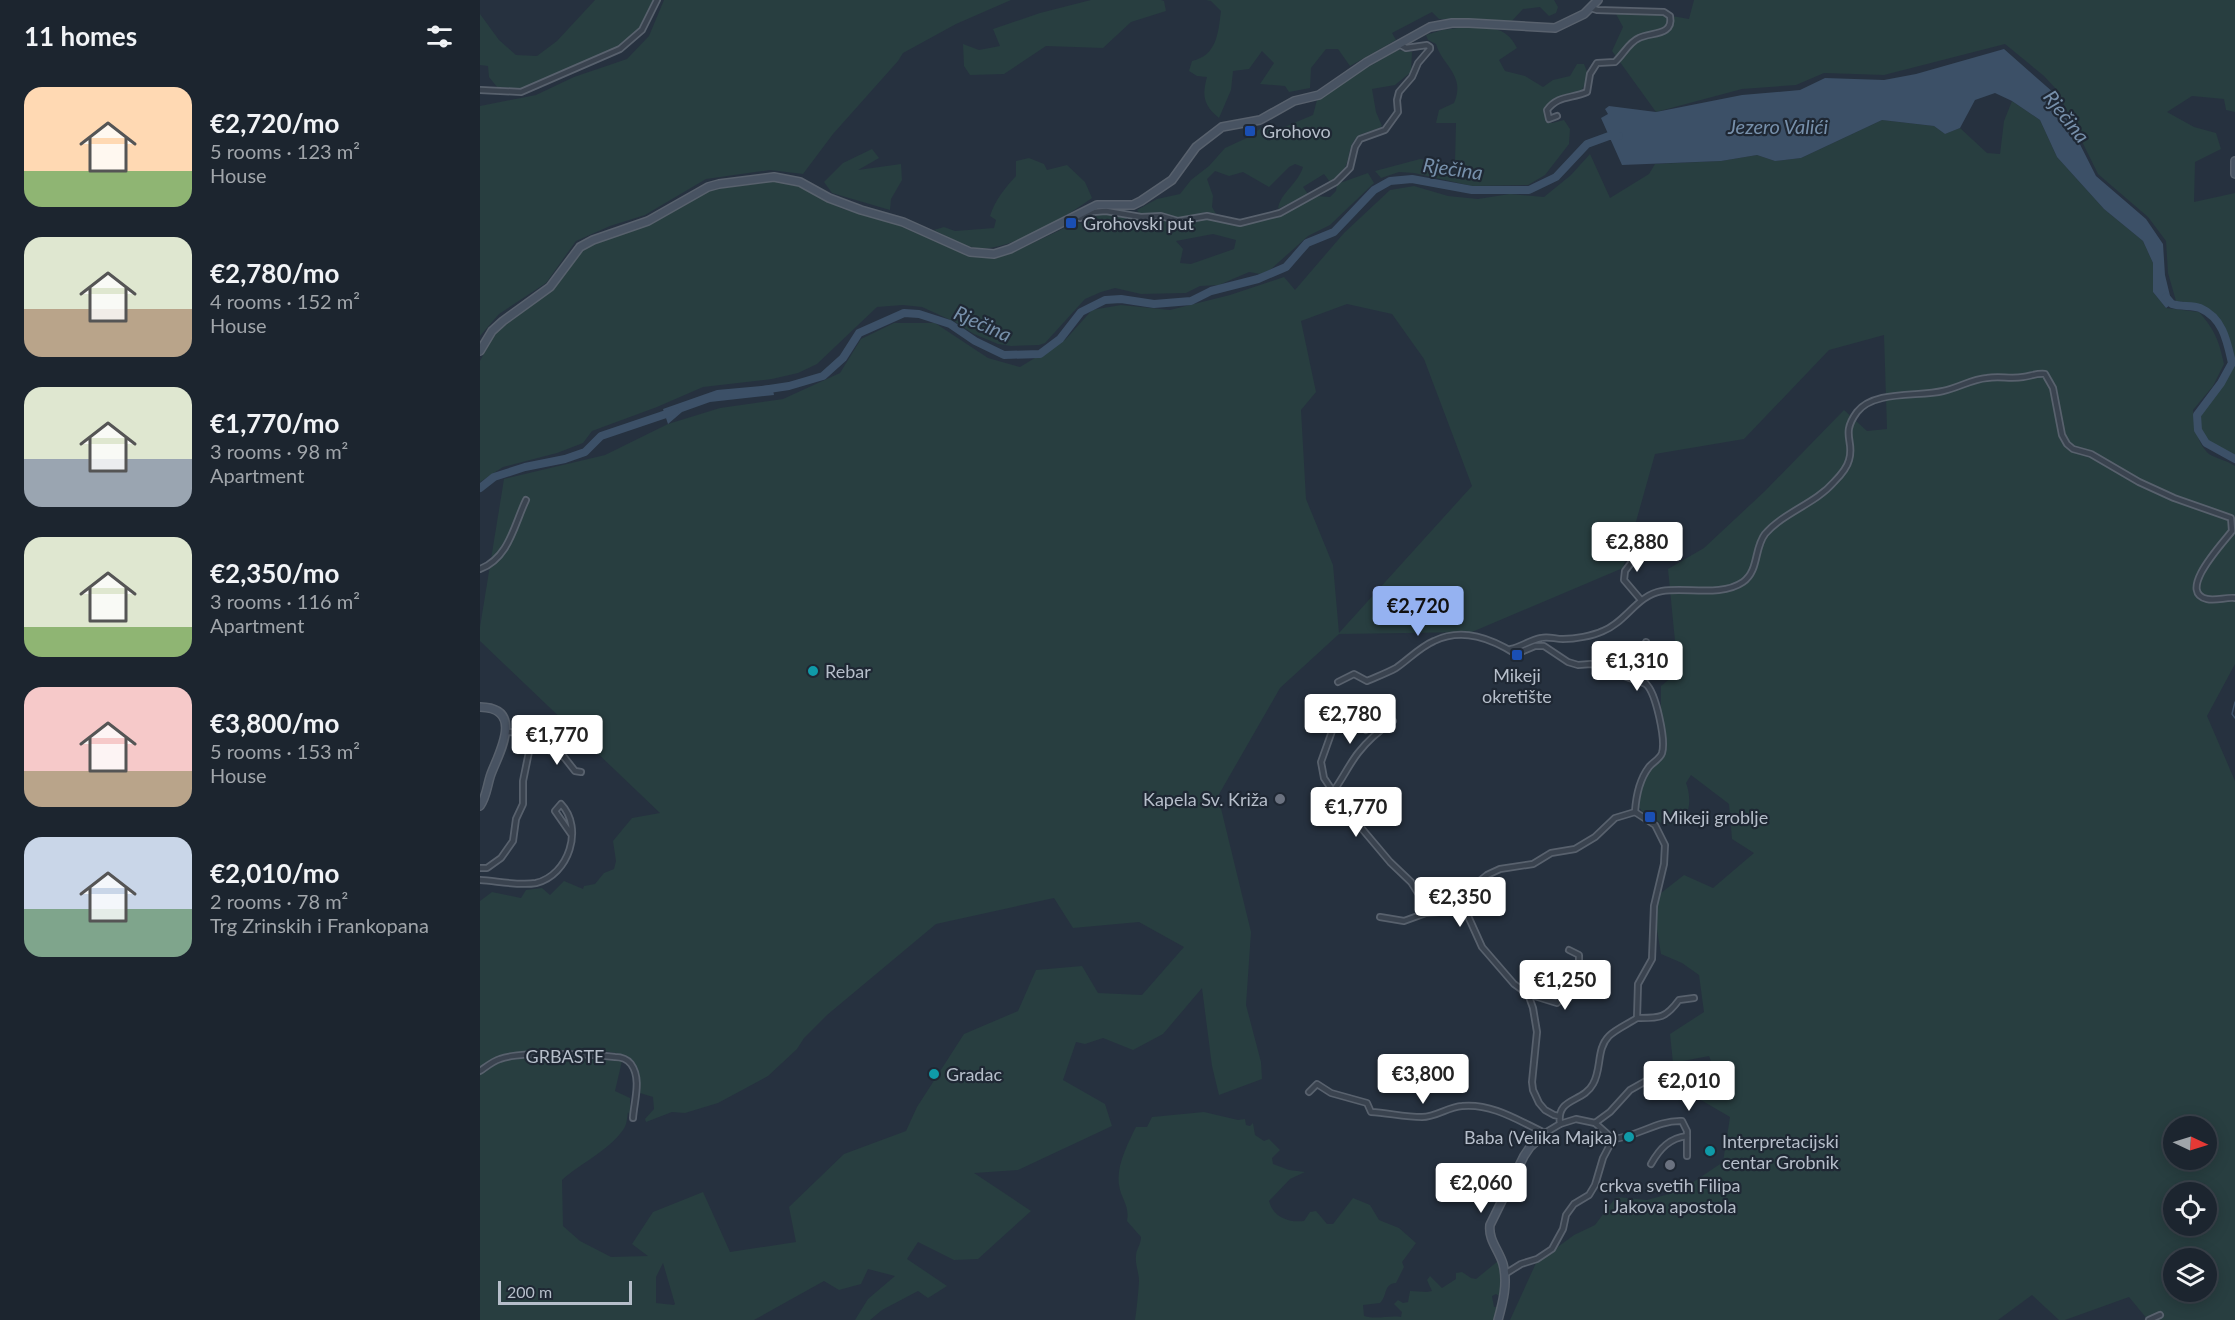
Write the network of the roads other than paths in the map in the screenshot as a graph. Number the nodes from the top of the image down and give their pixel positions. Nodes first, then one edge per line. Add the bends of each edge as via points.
1 (657, 0) edge
2 (1598, 0) edge
3 (1591, 8) junction
4 (1399, 44) junction
5 (480, 90) edge
6 (1557, 116) dead end
7 (2235, 161) edge
8 (2235, 174) edge
9 (1074, 216) junction
10 (480, 351) edge
11 (526, 500) dead end
12 (1644, 546) dead end
13 (480, 569) edge
14 (2235, 598) edge
15 (1641, 600) junction
16 (1646, 642) dead end
17 (1511, 649) junction
18 (1603, 650) dead end
19 (1614, 673) junction
20 (1631, 674) junction
21 (1640, 675) junction
22 (1338, 682) dead end
23 (1646, 684) junction
24 (1341, 706) dead end
25 (480, 707) edge
26 (1393, 721) dead end
27 (1366, 730) dead end
28 (507, 732) junction
29 (1377, 733) junction
30 (531, 742) junction
31 (581, 772) dead end
32 (1332, 793) junction
33 (480, 806) edge
34 (1635, 812) junction
35 (571, 834) junction
36 (480, 868) edge
37 (480, 880) edge
38 (1466, 910) junction
39 (1426, 913) junction
40 (1380, 917) dead end
41 (1569, 950) dead end
42 (1574, 979) junction
43 (1599, 983) dead end
44 (1528, 994) junction
45 (1694, 998) dead end
46 (1637, 1018) junction
47 (1669, 1068) dead end
48 (480, 1071) edge
49 (1309, 1092) dead end
50 (1559, 1116) junction
51 (633, 1118) dead end
52 (1594, 1123) junction
53 (1560, 1124) junction
54 (1545, 1133) junction
55 (1687, 1136) junction
56 (1613, 1138) junction
57 (1687, 1156) dead end
58 (1652, 1164) dead end
59 (1505, 1274) junction
60 (2160, 1315) dead end
61 (1498, 1320) edge
62 (2150, 1320) edge

1 - 5 street via 647,24 626,46 521,92
2 - 3 main road
3 - 4 main road via 1555,28 1452,23 1430,27
3 - 6 street via 1664,12 1670,16 1671,24 1638,38 1615,62 1597,63 1590,74 1587,92 1564,96 1550,106 1546,114 1549,118
4 - 9 main road via 1319,95 1294,101 1260,120 1222,128 1196,147 1172,180 1141,201 1133,205 1097,205
4 - 9 street via 1409,48 1427,45 1430,49 1399,92 1396,115 1385,130 1360,139 1350,168 1340,179 1287,210 1240,223 1207,216 1178,221 1106,211
7 - 8 main road
9 - 10 main road via 1010,249 978,254 903,222 828,198 800,182 774,177 718,184 648,221 580,247 549,287 497,326
11 - 13 street via 501,555 492,565
12 - 15 street via 1624,576
14 - 15 street via 2205,598 2195,590 2202,571 2232,531 2231,518 2174,498 2091,454 2073,449 2059,427 2052,382 2038,373 1988,377 1945,391 1904,394 1866,404 1848,429 1850,458 1846,468 1827,490 1766,533 1746,580 1719,590 1651,593
15 - 17 street via 1605,630 1576,638 1541,638
16 - 21 street
17 - 19 street via 1519,654 1544,646 1568,662 1591,664
17 - 22 street via 1484,637 1453,635 1434,640 1398,667 1366,681 1354,674
18 - 20 street
19 - 20 street
19 - 23 street
20 - 21 street
21 - 23 street
23 - 34 street via 1655,699 1662,750 1642,777
24 - 32 street via 1321,762
25 - 28 main road via 498,713
26 - 29 street
27 - 29 street via 1372,727
28 - 30 street via 524,733
28 - 33 main road
29 - 32 street via 1358,753
30 - 31 street via 564,757 575,771
30 - 36 street via 523,804 513,841 501,858 487,868
32 - 39 street via 1411,882
34 - 38 street via 1615,818 1575,849 1551,853 1533,864 1500,868 1487,875 1468,897
34 - 46 street via 1655,825 1665,845 1654,906 1652,959 1638,984
35 - 35 street via 555,811 561,804 571,822
35 - 37 street via 564,863 544,880
38 - 39 street
38 - 44 street via 1482,947 1514,984
39 - 40 street via 1404,921
41 - 42 street via 1579,955
42 - 43 street via 1585,985
42 - 44 street via 1557,1003
44 - 50 street via 1537,1032 1533,1090 1545,1110
45 - 46 street via 1679,1000 1660,1018
46 - 50 street via 1610,1035 1602,1046 1593,1085 1565,1104
47 - 52 street via 1630,1090
48 - 51 street, GRBASTE via 500,1058 513,1056 626,1059 638,1082
49 - 54 street via 1317,1084 1331,1093 1367,1103 1371,1112 1422,1117 1463,1106 1495,1109
50 - 53 street
52 - 53 street via 1576,1119
52 - 56 street
53 - 54 street
54 - 59 main road via 1524,1156 1490,1225 1489,1233
55 - 56 street via 1683,1123 1677,1121
55 - 57 street
55 - 58 street via 1671,1140
56 - 59 street via 1595,1185 1566,1215 1552,1249
59 - 61 main road via 1505,1294
60 - 62 street

